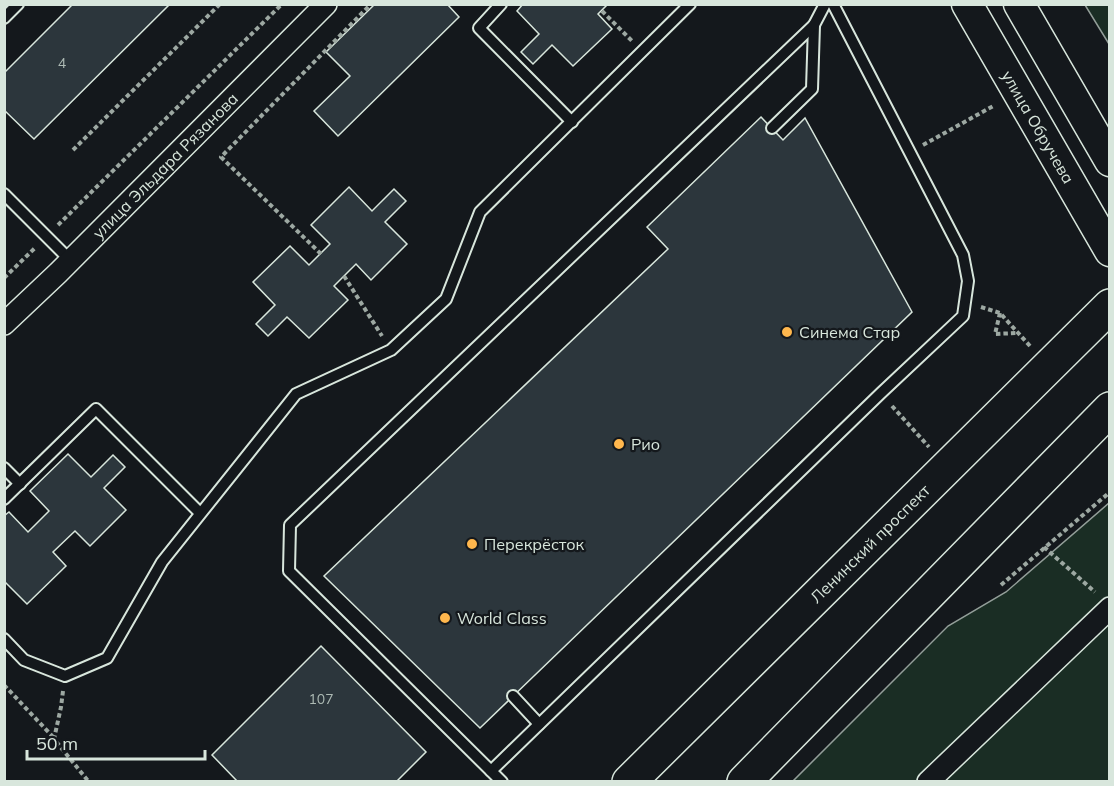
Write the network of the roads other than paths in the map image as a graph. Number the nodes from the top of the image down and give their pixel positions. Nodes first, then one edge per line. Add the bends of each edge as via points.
1 (18, 4) edge
2 (326, 4) edge
3 (501, 4) edge
4 (690, 4) edge
5 (825, 4) edge
6 (833, 4) edge
7 (967, 4) edge
8 (1019, 5) edge
9 (4, 18) edge
10 (814, 25) junction
11 (572, 122) junction
12 (772, 128) dead end
13 (1110, 161) edge
14 (4, 194) edge
15 (1110, 251) edge
16 (70, 261) junction
17 (1110, 306) edge
18 (4, 324) edge
19 (1110, 410) edge
20 (4, 468) edge
21 (20, 484) junction
22 (4, 499) edge
23 (200, 513) junction
24 (1105, 603) edge
25 (4, 639) edge
26 (513, 696) dead end
27 (539, 724) junction
28 (491, 771) junction
29 (502, 782) edge
30 (629, 782) edge
31 (744, 782) edge
32 (928, 782) edge

1 - 9 lane
2 - 16 street, улица Эльдара Рязанова
3 - 11 lane via 479,28
4 - 11 lane
5 - 10 lane
6 - 27 lane via 963,255 968,282 963,316
7 - 15 main road, улица Обручева
8 - 13 main road
10 - 12 lane via 812,89
10 - 28 lane via 290,525 289,571
11 - 23 lane via 480,212 446,299 391,350 296,394
14 - 16 lane
16 - 18 street, улица Эльдара Рязанова
17 - 30 main road, Ленинский проспект
19 - 31 main road
20 - 21 lane
21 - 22 lane
21 - 23 lane via 96,409
23 - 25 lane via 162,562 107,658 65,676 24,660
24 - 32 street
26 - 27 lane
27 - 28 lane
28 - 29 lane

